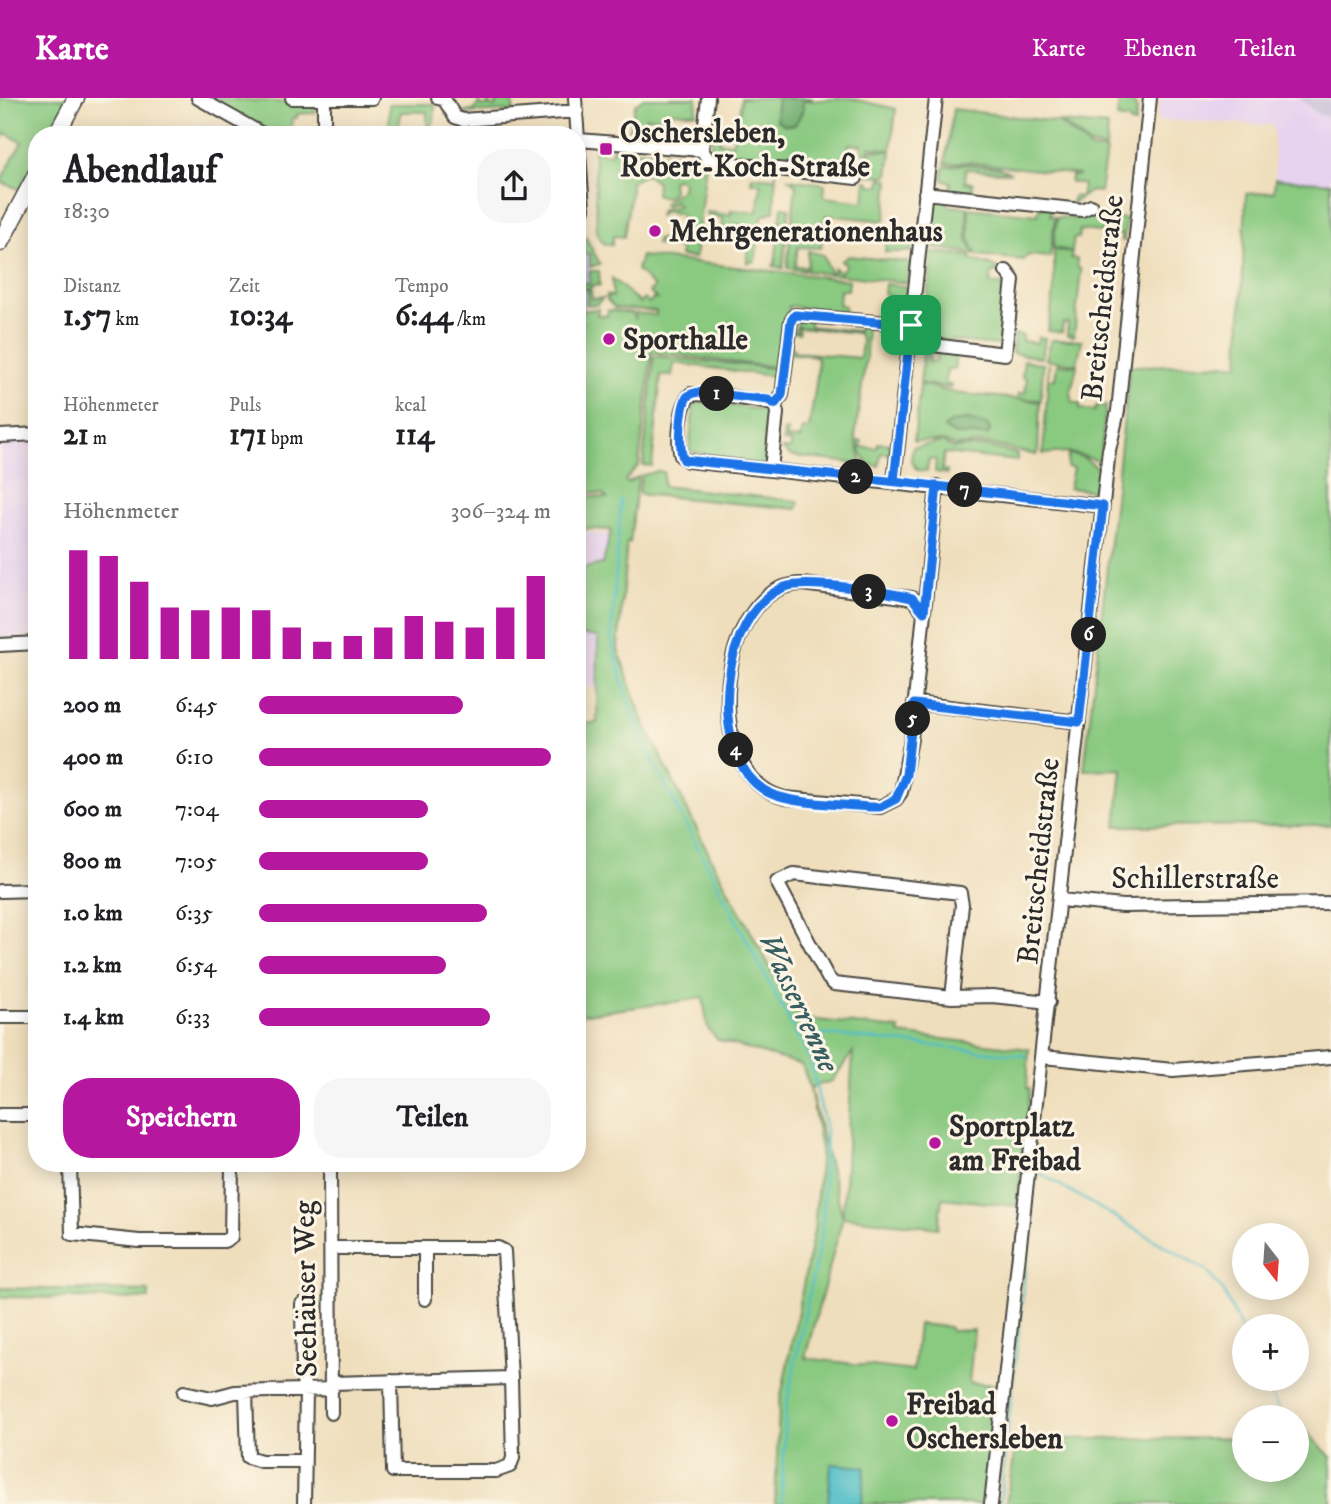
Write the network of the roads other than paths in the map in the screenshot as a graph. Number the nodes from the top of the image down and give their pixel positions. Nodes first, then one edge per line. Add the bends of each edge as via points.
1 (76, 98) edge
2 (198, 98) edge
3 (292, 98) edge
4 (324, 98) edge
5 (372, 98) edge
6 (438, 98) edge
7 (708, 98) edge
8 (936, 98) edge
9 (1150, 98) edge
10 (452, 103) edge
11 (576, 105) edge
12 (62, 126) edge
13 (248, 126) edge
14 (324, 126) edge
15 (578, 126) edge
16 (586, 141) edge
17 (702, 150) junction
18 (856, 178) dead end
19 (28, 190) edge
20 (925, 193) junction
21 (1091, 206) dead end
22 (0, 243) edge
23 (1006, 271) dead end
24 (911, 325) junction
25 (909, 342) junction
26 (775, 404) junction
27 (28, 434) edge
28 (0, 436) edge
29 (771, 469) junction
30 (894, 481) junction
31 (937, 486) junction
32 (1103, 506) junction
33 (924, 612) junction
34 (28, 643) edge
35 (0, 645) edge
36 (914, 704) junction
37 (1079, 722) junction
38 (28, 890) edge
39 (0, 891) edge
40 (1060, 900) junction
41 (1331, 903) edge
42 (952, 997) junction
43 (1049, 1002) junction
44 (0, 1017) edge
45 (28, 1017) edge
46 (1043, 1057) junction
47 (1331, 1057) edge
48 (0, 1115) edge
49 (28, 1115) edge
50 (70, 1172) edge
51 (232, 1172) edge
52 (330, 1172) edge
53 (331, 1248) junction
54 (425, 1248) junction
55 (425, 1299) dead end
56 (302, 1304) dead end
57 (511, 1378) junction
58 (391, 1381) junction
59 (332, 1386) junction
60 (184, 1392) dead end
61 (246, 1392) junction
62 (306, 1392) junction
63 (331, 1413) dead end
64 (304, 1461) junction
65 (304, 1504) edge
66 (992, 1504) edge

1 - 12 main road
2 - 13 street
3 - 4 street
4 - 5 street
4 - 14 street
6 - 10 street
7 - 17 street
8 - 20 street
9 - 32 street, Breitscheidstraße via 1118,411
10 - 11 street via 455,117 463,120
11 - 15 street
16 - 17 street
17 - 18 street via 709,161
19 - 22 main road
20 - 21 street via 1082,210
20 - 24 street
23 - 25 street via 1013,281 1005,354
24 - 25 street
24 - 26 street via 795,315 782,395
25 - 30 street
26 - 29 street
26 - 29 street via 691,394 685,401 679,448 688,461
27 - 28 street
29 - 30 street
30 - 31 street
31 - 32 street
31 - 33 street
32 - 37 street, Breitscheidstraße
33 - 36 street
33 - 36 street via 912,598 900,595 802,584 785,587 769,596 749,621 735,651 727,698 737,752 748,776 764,790 785,798 869,807 889,804 904,785
34 - 35 street
36 - 37 street
37 - 40 street, Breitscheidstraße
38 - 39 street
40 - 41 street, Schillerstraße via 1115,906
40 - 43 street, Breitscheidstraße
42 - 42 street via 830,982 777,882 794,874 960,893
42 - 43 street
43 - 46 street, Breitscheidstraße
44 - 45 street
46 - 47 street via 1173,1070
46 - 66 street, Breitscheidstraße
48 - 49 street
50 - 51 street via 72,1234 169,1242 231,1237
52 - 53 street, Seehäuser Weg
53 - 54 street
53 - 59 street, Seehäuser Weg
54 - 55 street
54 - 57 street via 505,1251
56 - 62 street
57 - 58 street
57 - 58 street via 513,1458 510,1466 496,1471 393,1471
58 - 59 street
59 - 62 street
59 - 63 street, Seehäuser Weg
60 - 61 street via 212,1398
61 - 62 street
61 - 64 street via 248,1457
62 - 64 street
64 - 65 street

